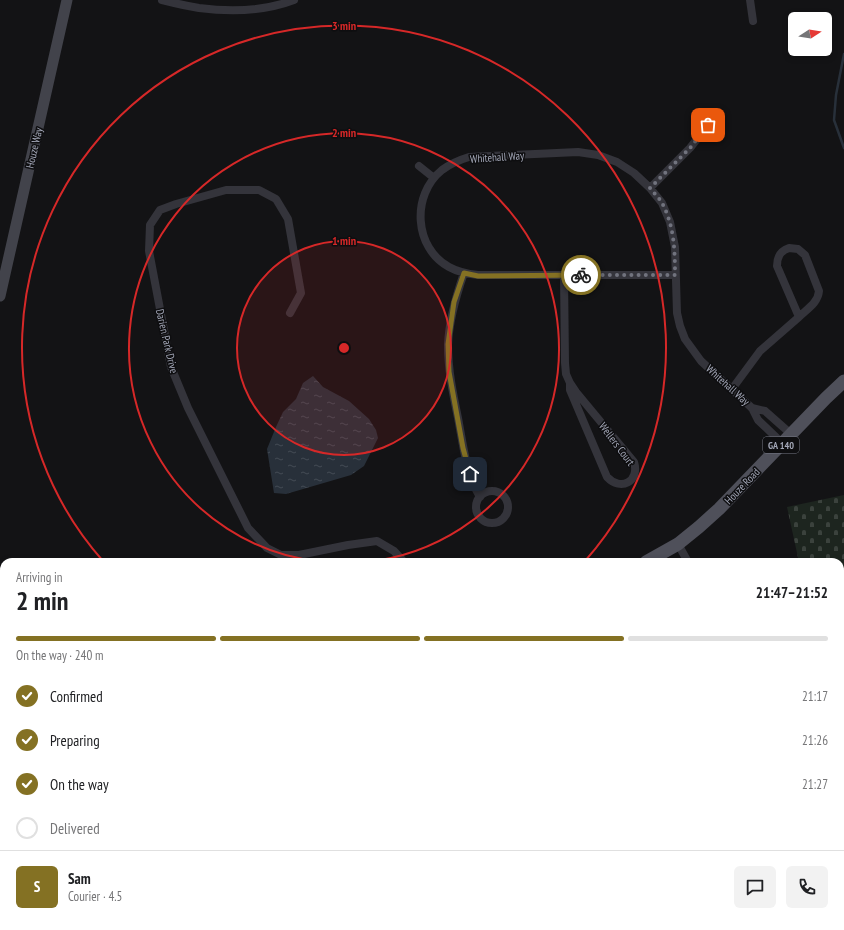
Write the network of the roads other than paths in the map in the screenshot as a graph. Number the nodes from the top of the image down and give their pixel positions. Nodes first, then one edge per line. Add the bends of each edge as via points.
1 (67, 0) edge
2 (162, 0) edge
3 (294, 0) edge
4 (750, 0) edge
5 (754, 20) dead end
6 (708, 125) dead end
7 (419, 166) dead end
8 (434, 178) junction
9 (650, 188) junction
10 (464, 273) junction
11 (564, 275) junction
12 (675, 275) junction
13 (0, 296) edge
14 (290, 312) dead end
15 (799, 317) junction
16 (844, 381) edge
17 (570, 383) junction
18 (732, 389) junction
19 (752, 408) junction
20 (791, 434) junction
21 (782, 443) junction
22 (480, 497) dead end
23 (678, 544) junction
24 (400, 558) edge
25 (653, 558) edge
26 (686, 558) edge

1 - 13 street, Houze Way
2 - 3 street via 198,8 230,10 262,8
4 - 5 street
6 - 9 street via 690,148
7 - 8 street
8 - 9 street, Whitehall Way via 450,165 469,157 578,152 598,155 617,162
8 - 10 street, Whitehall Way via 421,204 422,232 428,247 437,258 448,267
9 - 12 street, Whitehall Way via 662,203 670,222
10 - 11 street, Whitehall Way via 478,276
10 - 22 street via 454,302 448,344 449,372 463,448 474,486
11 - 12 street, Whitehall Way
11 - 17 street, Wellers Court via 565,363
12 - 18 street, Whitehall Way via 677,313 685,339 700,361
14 - 24 street, Darien Park Drive via 301,293 288,219 276,199 259,190 226,190 160,210 150,225 149,251 171,367 188,408 248,528 267,548 281,555 299,555 377,541
15 - 15 street via 816,302 819,291 805,255 798,249 789,248 780,254 777,266
15 - 18 street via 760,351
16 - 20 main road, Houze Road / GA 140
17 - 17 street, Wellers Court via 570,390 607,477 617,484 629,482 635,474 634,462
18 - 19 street, Whitehall Way
19 - 20 street via 765,411
19 - 21 street via 758,420
20 - 21 main road, Houze Road / GA 140
21 - 23 main road, Houze Road / GA 140 via 719,509
23 - 25 main road, Houze Road / GA 140
23 - 26 street

